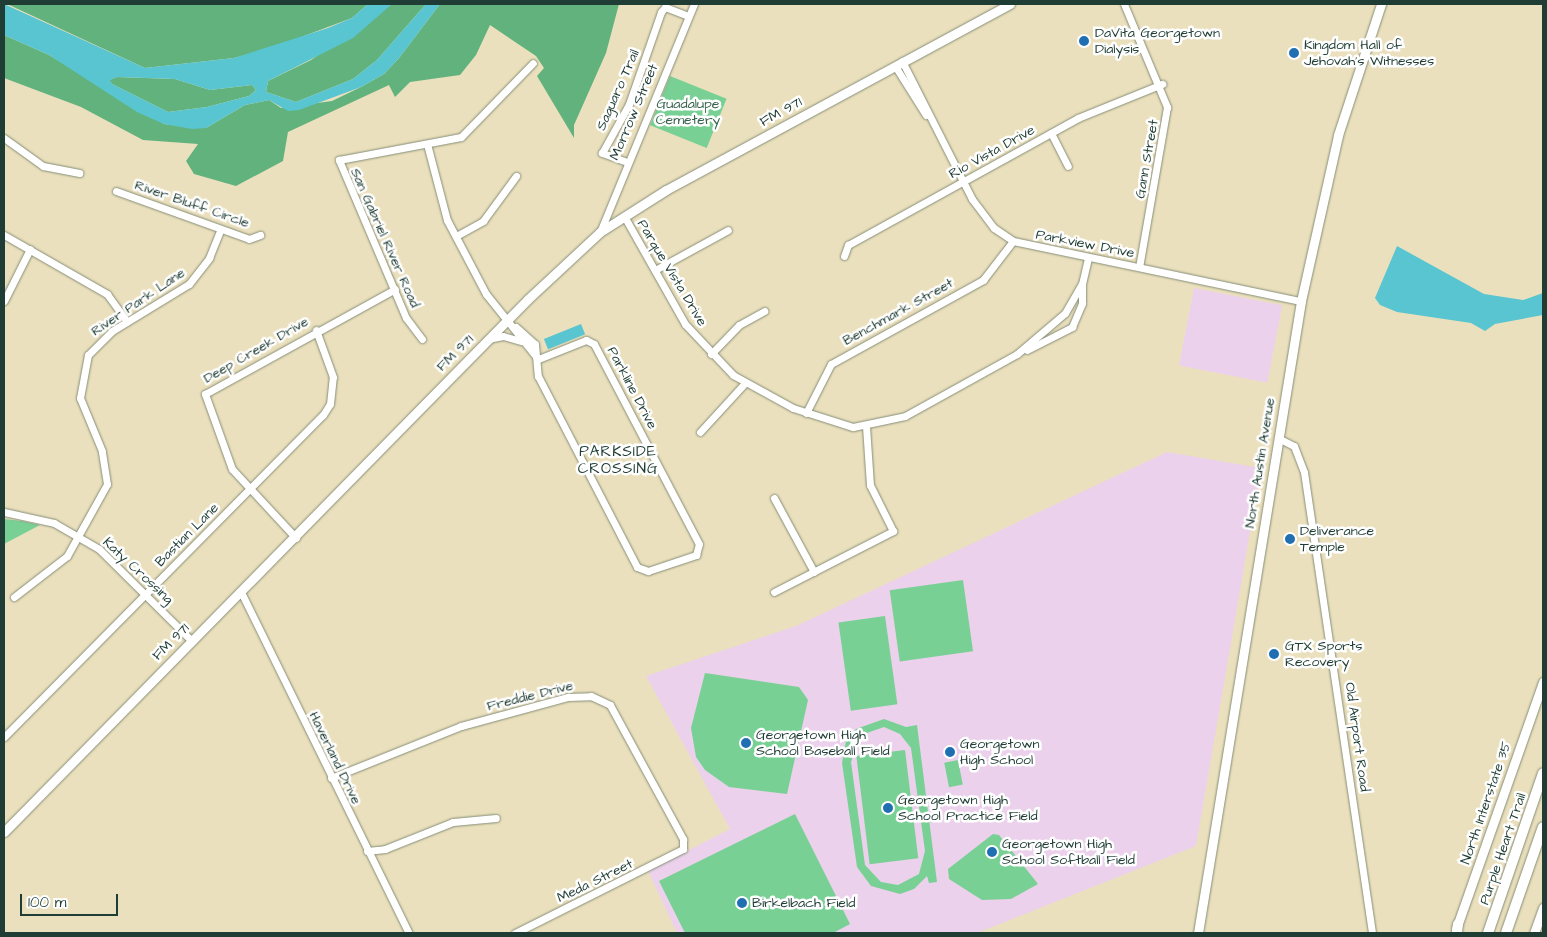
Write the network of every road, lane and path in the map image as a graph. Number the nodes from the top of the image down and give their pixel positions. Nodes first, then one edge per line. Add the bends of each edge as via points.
1 (694, 4) edge
2 (1010, 4) edge
3 (1124, 4) edge
4 (1381, 4) edge
5 (688, 16) junction
6 (532, 63) dead end
7 (898, 63) junction
8 (1162, 84) junction
9 (1051, 133) junction
10 (4, 138) edge
11 (427, 144) junction
12 (626, 162) junction
13 (1068, 166) dead end
14 (79, 173) dead end
15 (516, 176) dead end
16 (963, 182) junction
17 (116, 191) dead end
18 (624, 216) junction
19 (221, 229) junction
20 (728, 230) dead end
21 (600, 232) junction
22 (4, 235) edge
23 (260, 235) dead end
24 (458, 235) junction
25 (1013, 241) junction
26 (30, 249) junction
27 (844, 256) dead end
28 (1088, 259) junction
29 (1139, 267) junction
30 (654, 270) junction
31 (1082, 284) junction
32 (395, 290) junction
33 (4, 301) edge
34 (1300, 301) junction
35 (764, 311) dead end
36 (508, 318) junction
37 (127, 322) junction
38 (516, 327) junction
39 (316, 330) junction
40 (422, 339) dead end
41 (488, 339) junction
42 (521, 341) junction
43 (711, 354) junction
44 (1017, 354) junction
45 (538, 360) junction
46 (744, 384) junction
47 (806, 413) junction
48 (866, 427) junction
49 (700, 432) dead end
50 (1278, 438) junction
51 (250, 490) junction
52 (774, 498) dead end
53 (4, 512) edge
54 (79, 536) junction
55 (296, 538) junction
56 (814, 572) junction
57 (241, 592) junction
58 (774, 592) dead end
59 (146, 594) junction
60 (14, 598) dead end
61 (192, 641) junction
62 (1543, 682) edge
63 (4, 737) edge
64 (1543, 773) edge
65 (331, 778) junction
66 (496, 818) dead end
67 (1543, 827) edge
68 (4, 832) edge
69 (683, 849) joint
70 (367, 851) junction
71 (1543, 908) edge
72 (1457, 930) edge
73 (409, 933) edge
74 (515, 933) edge
75 (1198, 933) edge
76 (1372, 933) edge
77 (1488, 933) edge
78 (1506, 933) edge
79 (1534, 933) edge

1 - 5 street, Morrow Street
2 - 7 main road, FM 971 / FM 971
3 - 8 street, Gann Street
4 - 34 main road, North Austin Avenue via 1338,135
5 - 12 street, Morrow Street
5 - 12 street, Saguaro Trail via 665,7 661,12 629,104 602,153
6 - 11 street, San Gabriel River Road via 473,128 452,141
7 - 16 street, Parkview Drive
7 - 18 main road, FM 971 / FM 971
8 - 9 street, Rio Vista Drive via 1103,105
8 - 29 street, Gann Street via 1167,126
9 - 13 street
9 - 16 street, Rio Vista Drive
10 - 14 street via 43,166
11 - 24 street, Parkline Drive via 445,214
11 - 32 street, San Gabriel River Road via 339,160
12 - 21 street, Morrow Street
15 - 24 street via 483,221
16 - 25 street, Parkview Drive via 987,221
16 - 27 street, Rio Vista Drive via 848,245
17 - 19 street, River Bluff Circle
18 - 21 main road, FM 971 / FM 971
18 - 30 street, Parque Vista Drive
19 - 23 street, River Bluff Circle via 249,238
19 - 37 street, River Park Lane via 209,258 189,284
20 - 30 street
21 - 36 main road, FM 971 / FM 971
22 - 26 street
24 - 36 street, Parkline Drive via 486,294
25 - 28 street, Parkview Drive
25 - 47 street, Benchmark Street via 983,280 831,364
26 - 33 street
26 - 37 street via 107,294
28 - 29 street, Parkview Drive
28 - 31 street, Parque Vista Drive
29 - 34 street, Parkview Drive
30 - 43 street, Parque Vista Drive via 685,324
31 - 44 street, Parque Vista Drive via 1055,325
31 - 44 street, Parque Vista Drive via 1082,303 1072,327
32 - 39 street, Deep Creek Drive
32 - 40 street, San Gabriel River Road via 406,318
34 - 50 main road, North Austin Avenue
35 - 43 street via 739,325
36 - 38 street, Parkline Drive
36 - 41 main road, FM 971 / FM 971
37 - 54 street, River Park Lane via 98,342 82,372 80,399 102,451 107,484
38 - 42 street, Parkline Drive
38 - 45 street, Parkline Drive via 530,336
39 - 51 street, Bastian Lane via 333,377 330,404
39 - 51 street, Deep Creek Drive via 205,394 232,469
41 - 42 street via 503,336
41 - 55 main road, FM 971 / FM 971
42 - 45 street, Parkline Drive
43 - 46 street, Parque Vista Drive
44 - 48 street, Parque Vista Drive via 905,416
45 - 45 street, Parkline Drive via 586,340 594,344 699,544 696,555 648,571 637,567 538,376
46 - 47 street, Parque Vista Drive
46 - 49 street
47 - 48 street, Parque Vista Drive via 834,424
48 - 56 street via 870,486 893,531
50 - 75 main road, North Austin Avenue
50 - 76 street, Old Airport Road via 1294,446 1304,472
51 - 55 street, Deep Creek Drive
51 - 59 street, Bastian Lane
52 - 56 street
53 - 54 street, Katy Crossing via 53,523
54 - 59 street, Katy Crossing via 114,561
54 - 60 street, River Park Lane via 54,569
55 - 57 main road, FM 971 / FM 971
56 - 58 street
57 - 61 main road, FM 971 / FM 971
57 - 65 street, Haverland Drive
59 - 61 street, Katy Crossing
59 - 63 street, Bastian Lane
61 - 68 main road, FM 971 / FM 971
62 - 72 main road, North Interstate 35
64 - 77 highway, Purple Heart Trail
65 - 69 street, Freddie Drive via 461,726 568,697 591,696 604,701 619,719 683,839
65 - 70 street, Haverland Drive
66 - 70 street via 453,822 385,849
67 - 78 highway
69 - 74 street, Meda Street
70 - 73 street, Haverland Drive
71 - 79 main road

